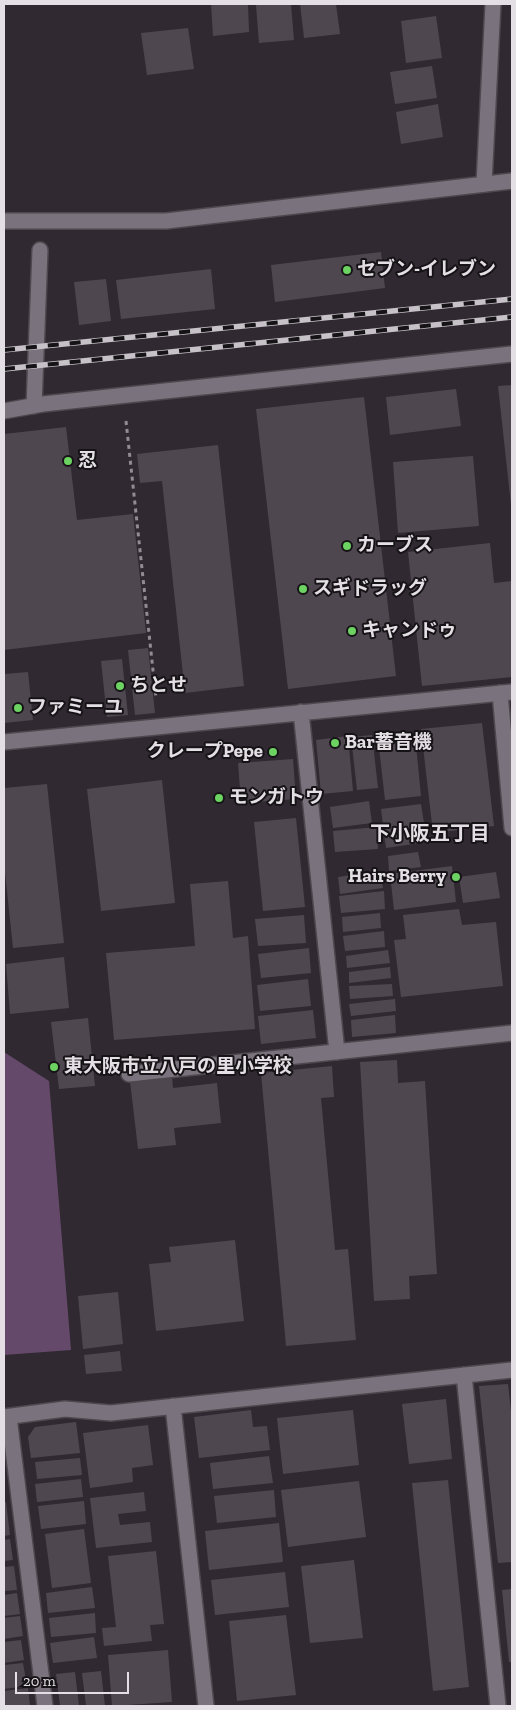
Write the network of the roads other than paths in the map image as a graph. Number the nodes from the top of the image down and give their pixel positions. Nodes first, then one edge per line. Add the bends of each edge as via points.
1 (492, 4) edge
2 (512, 181) edge
3 (484, 184) junction
4 (4, 221) edge
5 (40, 250) dead end
6 (512, 354) edge
7 (34, 406) junction
8 (4, 411) edge
9 (506, 693) edge
10 (301, 712) junction
11 (4, 742) edge
12 (512, 828) edge
13 (512, 1033) edge
14 (338, 1052) junction
15 (129, 1074) dead end
16 (512, 1370) edge
17 (464, 1375) junction
18 (173, 1406) junction
19 (6, 1417) edge
20 (45, 1706) edge
21 (206, 1706) edge
22 (498, 1706) edge

1 - 3 street
2 - 3 street
3 - 4 street via 166,221
5 - 7 street
6 - 7 street
7 - 8 street
9 - 10 street
9 - 12 street
10 - 11 street
10 - 14 street
13 - 14 street
14 - 15 street
16 - 17 street
17 - 18 street
17 - 22 street
18 - 19 street via 111,1412 65,1409
18 - 21 street
19 - 20 street

